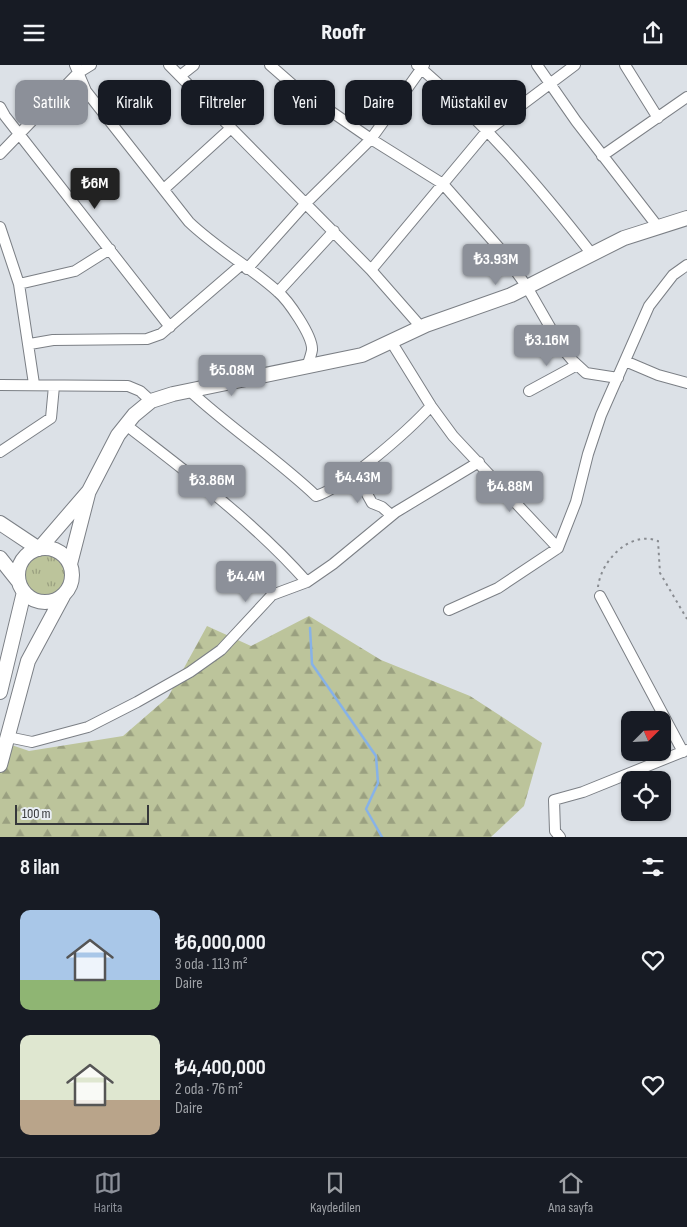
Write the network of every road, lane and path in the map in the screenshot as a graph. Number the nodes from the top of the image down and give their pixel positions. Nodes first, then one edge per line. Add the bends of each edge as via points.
1 (91, 65) edge
2 (169, 65) edge
3 (194, 65) edge
4 (270, 65) edge
5 (537, 65) edge
6 (575, 65) edge
7 (625, 65) edge
8 (420, 66) edge
9 (77, 69) edge
10 (180, 76) junction
11 (551, 83) junction
12 (687, 97) edge
13 (0, 107) edge
14 (658, 117) junction
15 (231, 128) junction
16 (488, 131) junction
17 (20, 134) junction
18 (372, 139) junction
19 (0, 154) edge
20 (602, 156) junction
21 (443, 184) junction
22 (164, 189) junction
23 (306, 203) junction
24 (687, 219) edge
25 (658, 227) junction
26 (334, 231) junction
27 (1, 234) edge
28 (110, 249) junction
29 (591, 253) junction
30 (687, 265) edge
31 (244, 267) junction
32 (371, 270) junction
33 (19, 284) junction
34 (527, 287) junction
35 (278, 292) junction
36 (170, 327) junction
37 (421, 327) junction
38 (392, 343) junction
39 (30, 344) junction
40 (625, 361) junction
41 (577, 365) junction
42 (307, 368) junction
43 (618, 377) junction
44 (687, 383) edge
45 (34, 384) junction
46 (0, 385) edge
47 (54, 386) junction
48 (190, 391) junction
49 (529, 391) dead end
50 (151, 401) junction
51 (431, 406) junction
52 (126, 425) junction
53 (0, 452) edge
54 (479, 462) junction
55 (360, 468) junction
56 (89, 491) junction
57 (391, 515) junction
58 (0, 523) edge
59 (558, 548) junction
60 (39, 549) junction
61 (0, 558) edge
62 (70, 564) junction
63 (306, 582) junction
64 (21, 587) junction
65 (63, 596) junction
66 (600, 596) joint
67 (449, 610) dead end
68 (687, 619) edge
69 (0, 693) edge
70 (8, 737) junction
71 (685, 751) edge
72 (0, 765) edge
73 (560, 837) edge

1 - 9 street
2 - 10 street
3 - 10 street
4 - 18 street via 294,87
5 - 11 street
6 - 11 street
7 - 14 street
8 - 16 street
8 - 18 street
9 - 17 street
9 - 22 street via 86,91
10 - 15 street
11 - 16 street
11 - 20 street
12 - 14 street
13 - 17 street
14 - 20 street
15 - 22 street
15 - 23 street
16 - 21 street
16 - 29 street
17 - 19 street
17 - 28 street
18 - 21 street
18 - 23 street
20 - 25 street
21 - 32 street
21 - 34 street via 501,250
22 - 31 street via 204,236
23 - 26 street
23 - 31 street
24 - 25 street
25 - 29 street
26 - 32 street
26 - 35 street
27 - 33 street
28 - 33 street via 75,271
28 - 36 street
29 - 34 street
30 - 40 street via 673,275 649,306
31 - 35 street
31 - 36 street
32 - 37 street
33 - 39 street
34 - 37 street via 492,303
34 - 41 street via 562,348
35 - 42 street via 309,340 312,349
36 - 39 street via 147,339 53,340
37 - 38 street
38 - 42 street via 362,355
38 - 51 street
39 - 45 street
40 - 43 street
40 - 44 street
41 - 43 street via 586,373
41 - 49 street
42 - 48 street
43 - 59 street via 598,423 576,502
45 - 46 street
45 - 47 street
47 - 50 street via 128,386
47 - 53 street via 51,418
48 - 50 street
48 - 55 street via 316,496
50 - 52 street
51 - 54 street
51 - 55 street
52 - 56 street
52 - 63 street via 222,499
54 - 57 street
54 - 59 street
55 - 57 street via 372,503
56 - 60 street
56 - 62 street
57 - 63 street via 334,564
58 - 60 street
59 - 67 street via 498,588
60 - 62 street via 57,551
60 - 64 street via 24,558 18,573
61 - 64 street
62 - 65 street via 72,581
63 - 70 street via 272,595 221,650 137,702 88,727 32,743
64 - 65 street via 38,602 47,603
64 - 69 street
65 - 70 street via 28,661
66 - 68 path via 598,585 613,554 628,544 650,537 658,541 660,573
66 - 71 street
70 - 72 street
71 - 73 street via 583,792 554,800 555,831

